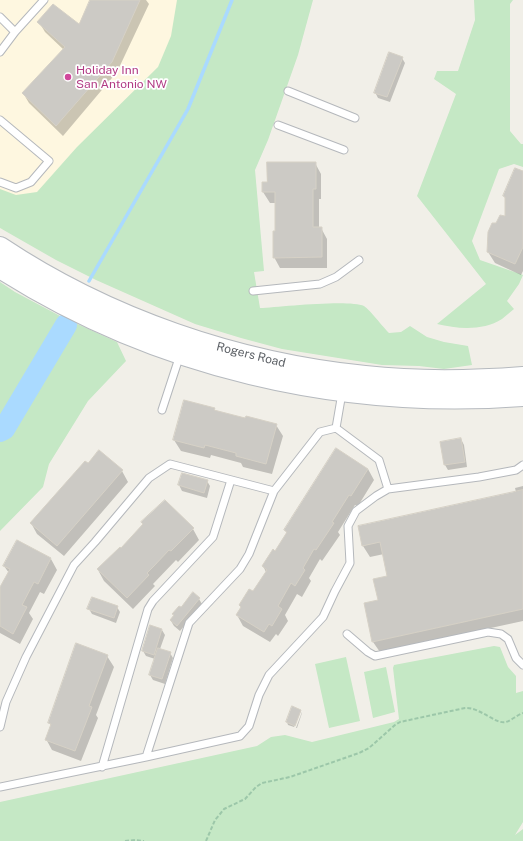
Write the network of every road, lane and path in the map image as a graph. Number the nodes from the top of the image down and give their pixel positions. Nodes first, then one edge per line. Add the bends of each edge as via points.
1 (41, 1) edge
2 (0, 17) edge
3 (15, 32) junction
4 (0, 52) edge
5 (288, 92) dead end
6 (355, 118) dead end
7 (0, 120) edge
8 (278, 125) dead end
9 (344, 150) dead end
10 (0, 182) edge
11 (0, 247) edge
12 (359, 260) dead end
13 (0, 268) edge
14 (253, 291) dead end
15 (180, 355) junction
16 (523, 377) edge
17 (343, 383) junction
18 (523, 396) edge
19 (162, 410) dead end
20 (336, 428) junction
21 (523, 465) edge
22 (231, 480) junction
23 (388, 489) junction
24 (274, 491) junction
25 (346, 634) dead end
26 (523, 665) edge
27 (523, 713) edge
28 (0, 727) edge
29 (146, 757) junction
30 (102, 766) junction
31 (0, 787) edge
32 (125, 841) edge
33 (144, 841) edge
34 (206, 841) edge

1 - 3 lane
2 - 3 lane
3 - 4 lane
5 - 6 lane
7 - 10 lane via 49,161 31,182 16,188
8 - 9 lane
11 - 17 main road, Rogers Road via 80,292 166,330 284,363
12 - 14 lane via 336,277 320,284
13 - 15 main road, Rogers Road via 81,314
15 - 17 main road, Rogers Road via 257,377 308,387
15 - 19 lane
16 - 17 main road, Rogers Road via 479,380 388,378
17 - 18 main road, Rogers Road via 420,398
17 - 20 lane
20 - 23 lane via 379,460
20 - 24 lane via 320,432
21 - 23 lane via 516,470 479,477
22 - 24 lane
22 - 28 lane via 170,464 149,478 74,565 26,657 6,702
22 - 30 lane via 213,537 148,609
23 - 29 lane via 356,511 348,526 350,564 334,591 323,617 269,675 259,695 249,726 240,736
24 - 29 lane via 249,554 240,569 188,623
25 - 26 lane via 375,656 488,632 501,634 508,639 516,658
27 - 34 path via 501,722 477,709 465,708 400,722 369,748 359,753 290,777 262,783 245,799 224,809 215,820
29 - 30 lane
30 - 31 lane
32 - 33 path

